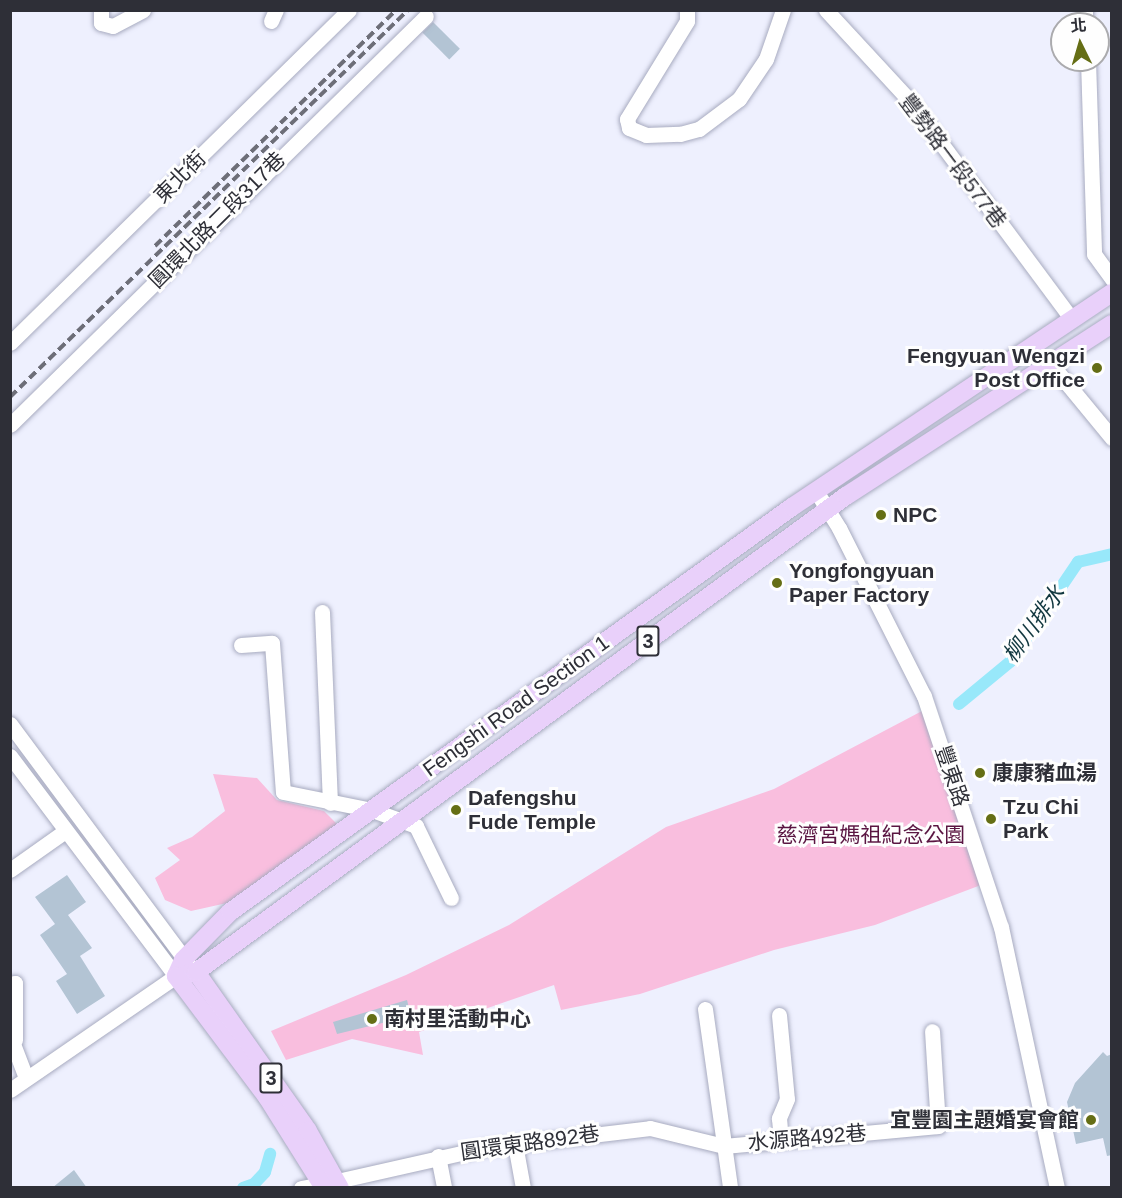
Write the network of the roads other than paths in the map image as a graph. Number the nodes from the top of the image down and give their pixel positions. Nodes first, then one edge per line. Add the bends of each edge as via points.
1 (101, 10) edge
2 (143, 10) edge
3 (349, 10) edge
4 (687, 10) edge
5 (783, 10) edge
6 (826, 10) edge
7 (426, 16) dead end
8 (1088, 72) edge
9 (1112, 279) edge
10 (1112, 293) edge
11 (1071, 318) junction
12 (1112, 324) edge
13 (10, 343) edge
14 (1051, 364) junction
15 (10, 425) edge
16 (1112, 438) edge
17 (816, 491) junction
18 (829, 510) junction
19 (322, 612) dead end
20 (242, 645) dead end
21 (10, 724) edge
22 (10, 756) edge
23 (330, 803) junction
24 (372, 810) junction
25 (400, 820) junction
26 (65, 831) junction
27 (10, 870) edge
28 (450, 898) dead end
29 (185, 970) junction
30 (10, 984) edge
31 (705, 1008) dead end
32 (778, 1015) dead end
33 (932, 1031) dead end
34 (13, 1038) edge
35 (26, 1078) junction
36 (10, 1090) edge
37 (781, 1140) junction
38 (515, 1144) junction
39 (724, 1146) junction
40 (438, 1156) junction
41 (331, 1185) edge
42 (301, 1188) edge
43 (444, 1188) edge
44 (523, 1188) edge
45 (730, 1188) edge
46 (1058, 1188) edge

1 - 2 street via 106,26
3 - 13 street, 東北街
4 - 5 street via 687,21 627,119 629,128 646,135 699,129 739,99 754,82
6 - 11 street, 豐勢路一段577巷 via 909,100
7 - 15 street, 圓環北路二段317巷
8 - 9 street via 1094,254
10 - 11 main road, Fengshi Road Section 1 / 3
11 - 17 main road, Fengshi Road Section 1 / 3
12 - 14 main road, Fengshi Road Section 1 / 3
14 - 16 street
14 - 18 main road, Fengshi Road Section 1 / 3
17 - 18 street, 豐東路
17 - 24 main road, Fengshi Road Section 1 / 3
18 - 25 main road, Fengshi Road Section 1 / 3
18 - 46 street, 豐東路 via 913,669 966,818 1001,927
19 - 23 street
20 - 23 street via 272,643 283,792
21 - 29 street
22 - 26 street
23 - 24 street
24 - 25 street
24 - 29 main road, Fengshi Road Section 1 / 3 via 230,912
25 - 28 street via 416,826
25 - 29 main road, Fengshi Road Section 1 / 3
26 - 27 street
26 - 29 street
29 - 35 street, Fengshi Road Section 1
29 - 41 main road, 3 via 267,1097
30 - 34 street via 15,983
31 - 39 street, 水源路492巷
32 - 37 street via 787,1099 779,1118
33 - 37 street, 水源路492巷 via 938,1126
34 - 35 street
35 - 36 street, Fengshi Road Section 1
37 - 39 street, 水源路492巷
38 - 39 street, 圓環東路892巷 via 650,1128
38 - 40 street, 圓環東路892巷
38 - 44 street
39 - 45 street, 水源路492巷
40 - 41 street, 圓環東路892巷
40 - 43 street
41 - 42 street, 圓環東路892巷

